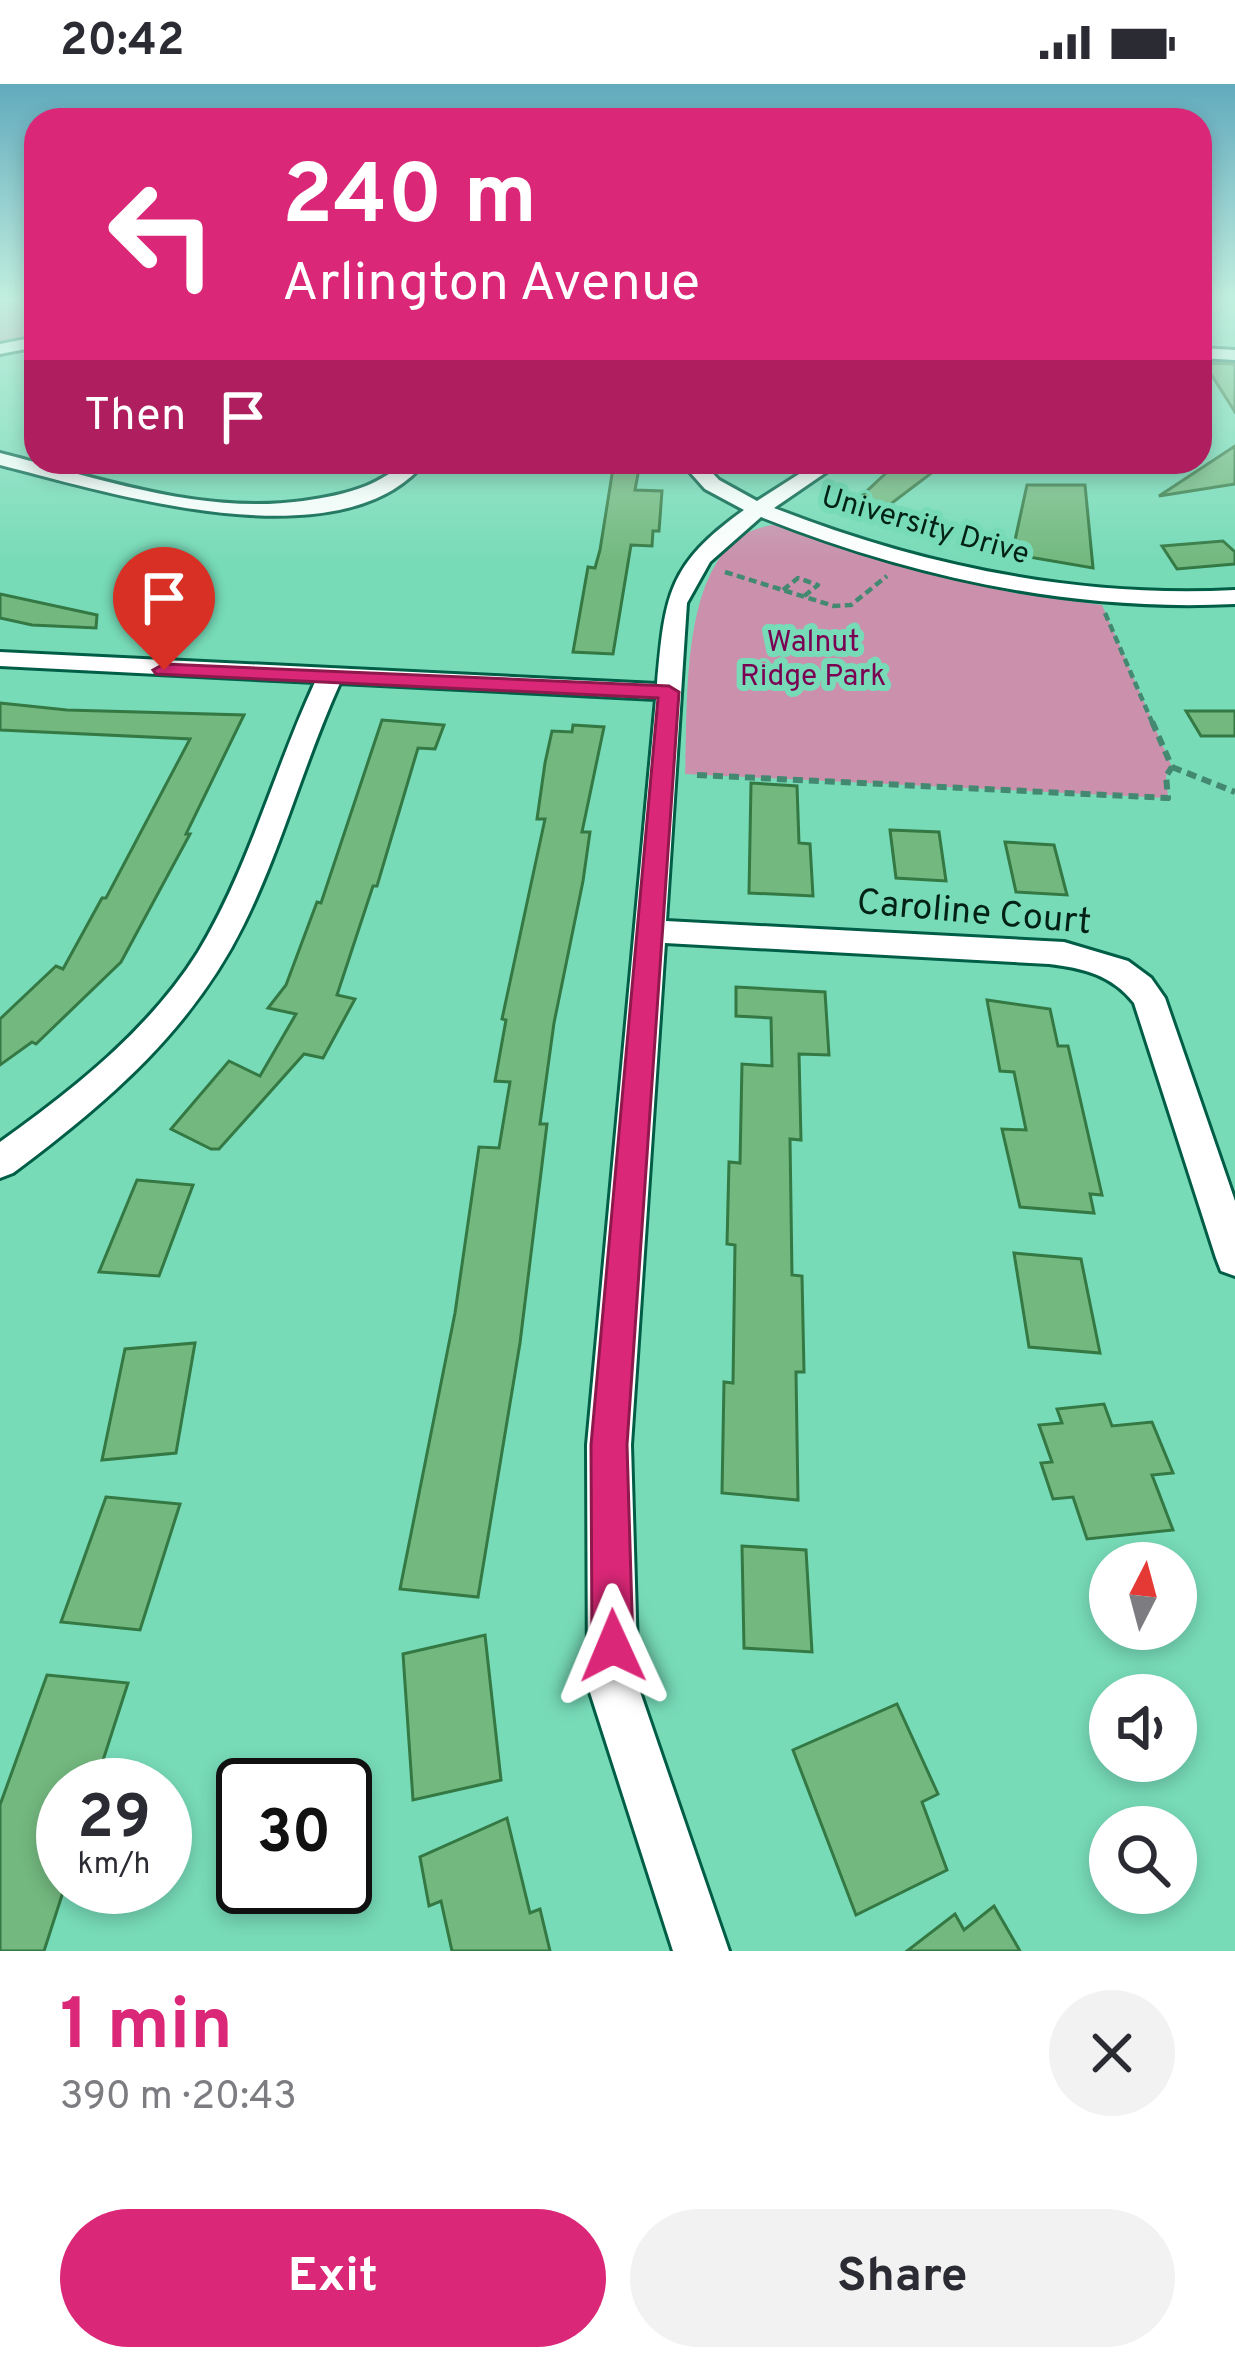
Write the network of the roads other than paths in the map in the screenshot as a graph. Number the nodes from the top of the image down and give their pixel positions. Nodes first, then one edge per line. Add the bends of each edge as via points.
1 (63, 474) edge
2 (86, 474) edge
3 (399, 474) edge
4 (700, 474) edge
5 (813, 474) edge
6 (80, 478) junction
7 (762, 509) junction
8 (1235, 597) edge
9 (0, 659) edge
10 (330, 677) junction
11 (669, 692) junction
12 (651, 931) junction
13 (0, 1162) edge
14 (1235, 1258) edge
15 (701, 1951) edge

1 - 6 street
2 - 6 street
3 - 6 street via 381,488 278,512 184,507
4 - 7 street, University Drive
5 - 7 street
7 - 8 street, University Drive via 1000,584 1081,596
7 - 11 street via 718,540 685,580
9 - 10 street
10 - 11 street
10 - 13 street via 227,927 177,1008 88,1100
11 - 12 street
12 - 14 street, Caroline Court via 1049,952 1119,970 1149,998
12 - 15 street via 609,1445 614,1686

